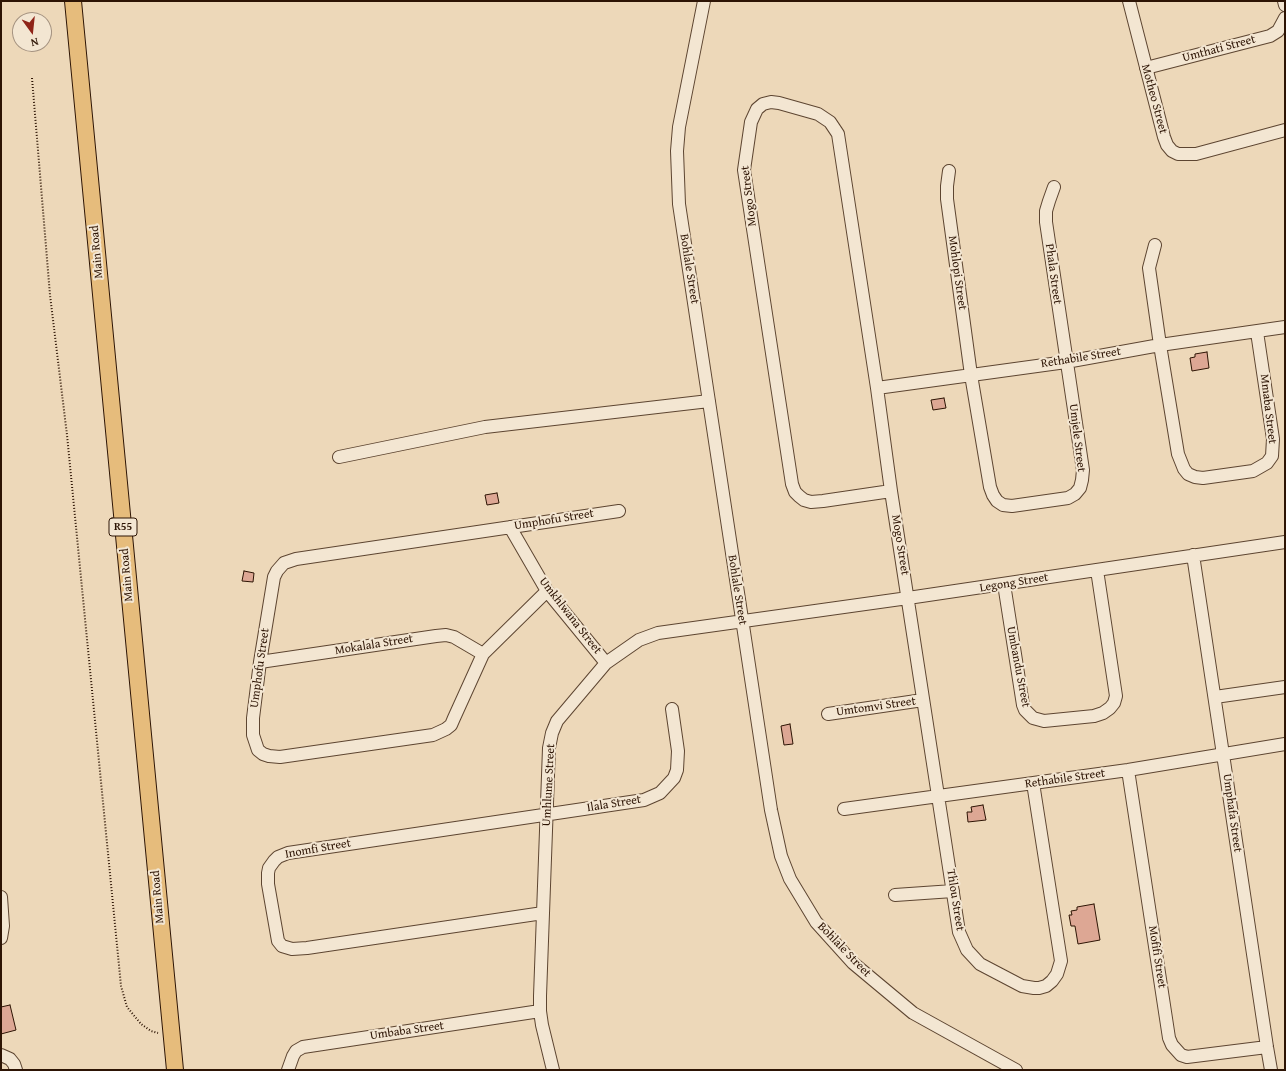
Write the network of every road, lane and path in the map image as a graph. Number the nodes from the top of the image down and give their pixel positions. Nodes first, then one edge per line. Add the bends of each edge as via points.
1 (73, 1) edge
2 (704, 1) edge
3 (1129, 1) edge
4 (1284, 1) edge
5 (1285, 5) edge
6 (1285, 18) edge
7 (1146, 68) junction
8 (32, 78) dead end
9 (1285, 130) edge
10 (949, 171) dead end
11 (1054, 187) dead end
12 (1155, 245) dead end
13 (1285, 327) edge
14 (1257, 332) junction
15 (1160, 345) junction
16 (1066, 362) junction
17 (972, 375) junction
18 (877, 388) junction
19 (709, 401) junction
20 (339, 457) dead end
21 (891, 491) junction
22 (619, 510) dead end
23 (510, 527) junction
24 (1285, 542) edge
25 (1193, 555) junction
26 (1097, 570) junction
27 (1004, 584) junction
28 (547, 590) junction
29 (908, 598) junction
30 (742, 622) junction
31 (483, 654) junction
32 (260, 662) junction
33 (606, 664) junction
34 (1285, 687) edge
35 (1215, 697) junction
36 (923, 700) junction
37 (672, 709) dead end
38 (828, 714) dead end
39 (1285, 744) edge
40 (1224, 754) junction
41 (1128, 770) junction
42 (1033, 783) junction
43 (938, 796) junction
44 (844, 809) dead end
45 (548, 814) junction
46 (953, 891) junction
47 (895, 895) dead end
48 (1, 897) edge
49 (544, 913) junction
50 (1, 938) edge
51 (540, 1011) junction
52 (171, 1036) junction
53 (1267, 1047) junction
54 (1, 1055) edge
55 (16, 1070) edge
56 (174, 1070) edge
57 (288, 1070) edge
58 (553, 1070) edge
59 (1016, 1070) edge
60 (1271, 1070) edge

1 - 52 main road, Main Road / R55
2 - 19 street, Bohlale Street via 679,127 677,176
3 - 7 street, Motheo Street
4 - 5 street
6 - 7 street, Umthati Street via 1278,31 1270,36
7 - 9 street, Motheo Street via 1164,137 1167,145 1178,154 1196,154
8 - 52 path via 50,295 67,436 120,986 127,1007 141,1024 151,1031
10 - 17 street, Mohlopi Street via 946,199
11 - 16 street, Phala Street via 1046,211 1046,222
12 - 15 street via 1149,268
13 - 14 street, Rethabile Street
14 - 15 street, Rethabile Street
14 - 15 street, Mmaba Street via 1272,456 1267,463 1253,471 1203,478 1188,474 1178,454
15 - 16 street, Rethabile Street
16 - 17 street, Rethabile Street
16 - 17 street, Umjele Street via 1082,470 1080,488 1075,494 1062,500 1012,506 1003,505 992,495
17 - 18 street, Rethabile Street
18 - 21 street, Mogo Street
18 - 21 street, Mogo Street via 840,141 836,130 818,114 779,103 763,104 757,109 751,122 744,170 792,484 799,496 810,502
19 - 20 street via 485,427
19 - 30 street, Bohlale Street
21 - 29 street, Mogo Street
22 - 23 street, Umphofu Street
23 - 28 street, Umkhlwana Street
23 - 32 street, Umphofu Street via 284,562 277,571 273,583
24 - 25 street, Legong Street
25 - 26 street, Legong Street
25 - 35 street, Umphafa Street
26 - 27 street, Legong Street
26 - 27 street, Umbandu Street via 1116,696 1110,708 1094,716 1044,721 1033,718 1025,710
27 - 29 street, Legong Street
28 - 31 street, Umphofu Street
28 - 33 street, Umkhlwana Street
29 - 30 street, Legong Street
29 - 36 street, Thlou Street
30 - 33 street, Umhlume Street via 648,636 638,640
30 - 59 street, Bohlale Street via 781,856 801,898 816,922 834,943 901,1003 919,1016
31 - 32 street, Mokalala Street via 446,635
31 - 32 street, Umphofu Street via 450,725 433,735 280,757 263,754 258,750 253,735
33 - 45 street, Umhlume Street via 557,721 552,733 549,748
34 - 35 street
35 - 40 street, Umphafa Street
36 - 38 street, Umtomvi Street
36 - 43 street, Thlou Street
37 - 45 street, Ilala Street via 678,751 677,770 674,778 660,793 644,800
39 - 40 street, Rethabile Street
40 - 41 street, Rethabile Street
40 - 53 street, Umphafa Street
41 - 42 street, Rethabile Street
41 - 53 street, Mofifi Street via 1172,1045 1181,1055 1187,1056
42 - 43 street, Rethabile Street
42 - 46 street, Thlou Street via 1061,961 1052,981 1046,986 1028,988 980,964 963,943
43 - 44 street, Rethabile Street
43 - 46 street, Thlou Street
45 - 49 street, Umhlume Street
45 - 49 street, Inomfi Street via 288,853 278,857 268,872 278,941 282,946 292,949
46 - 47 street
48 - 50 street
49 - 51 street, Umhlume Street
51 - 57 street, Umbaba Street via 303,1047 296,1051
51 - 58 street, Umhlume Street
52 - 56 main road, Main Road / R55
53 - 60 street, Umphafa Street
54 - 55 street via 10,1059

